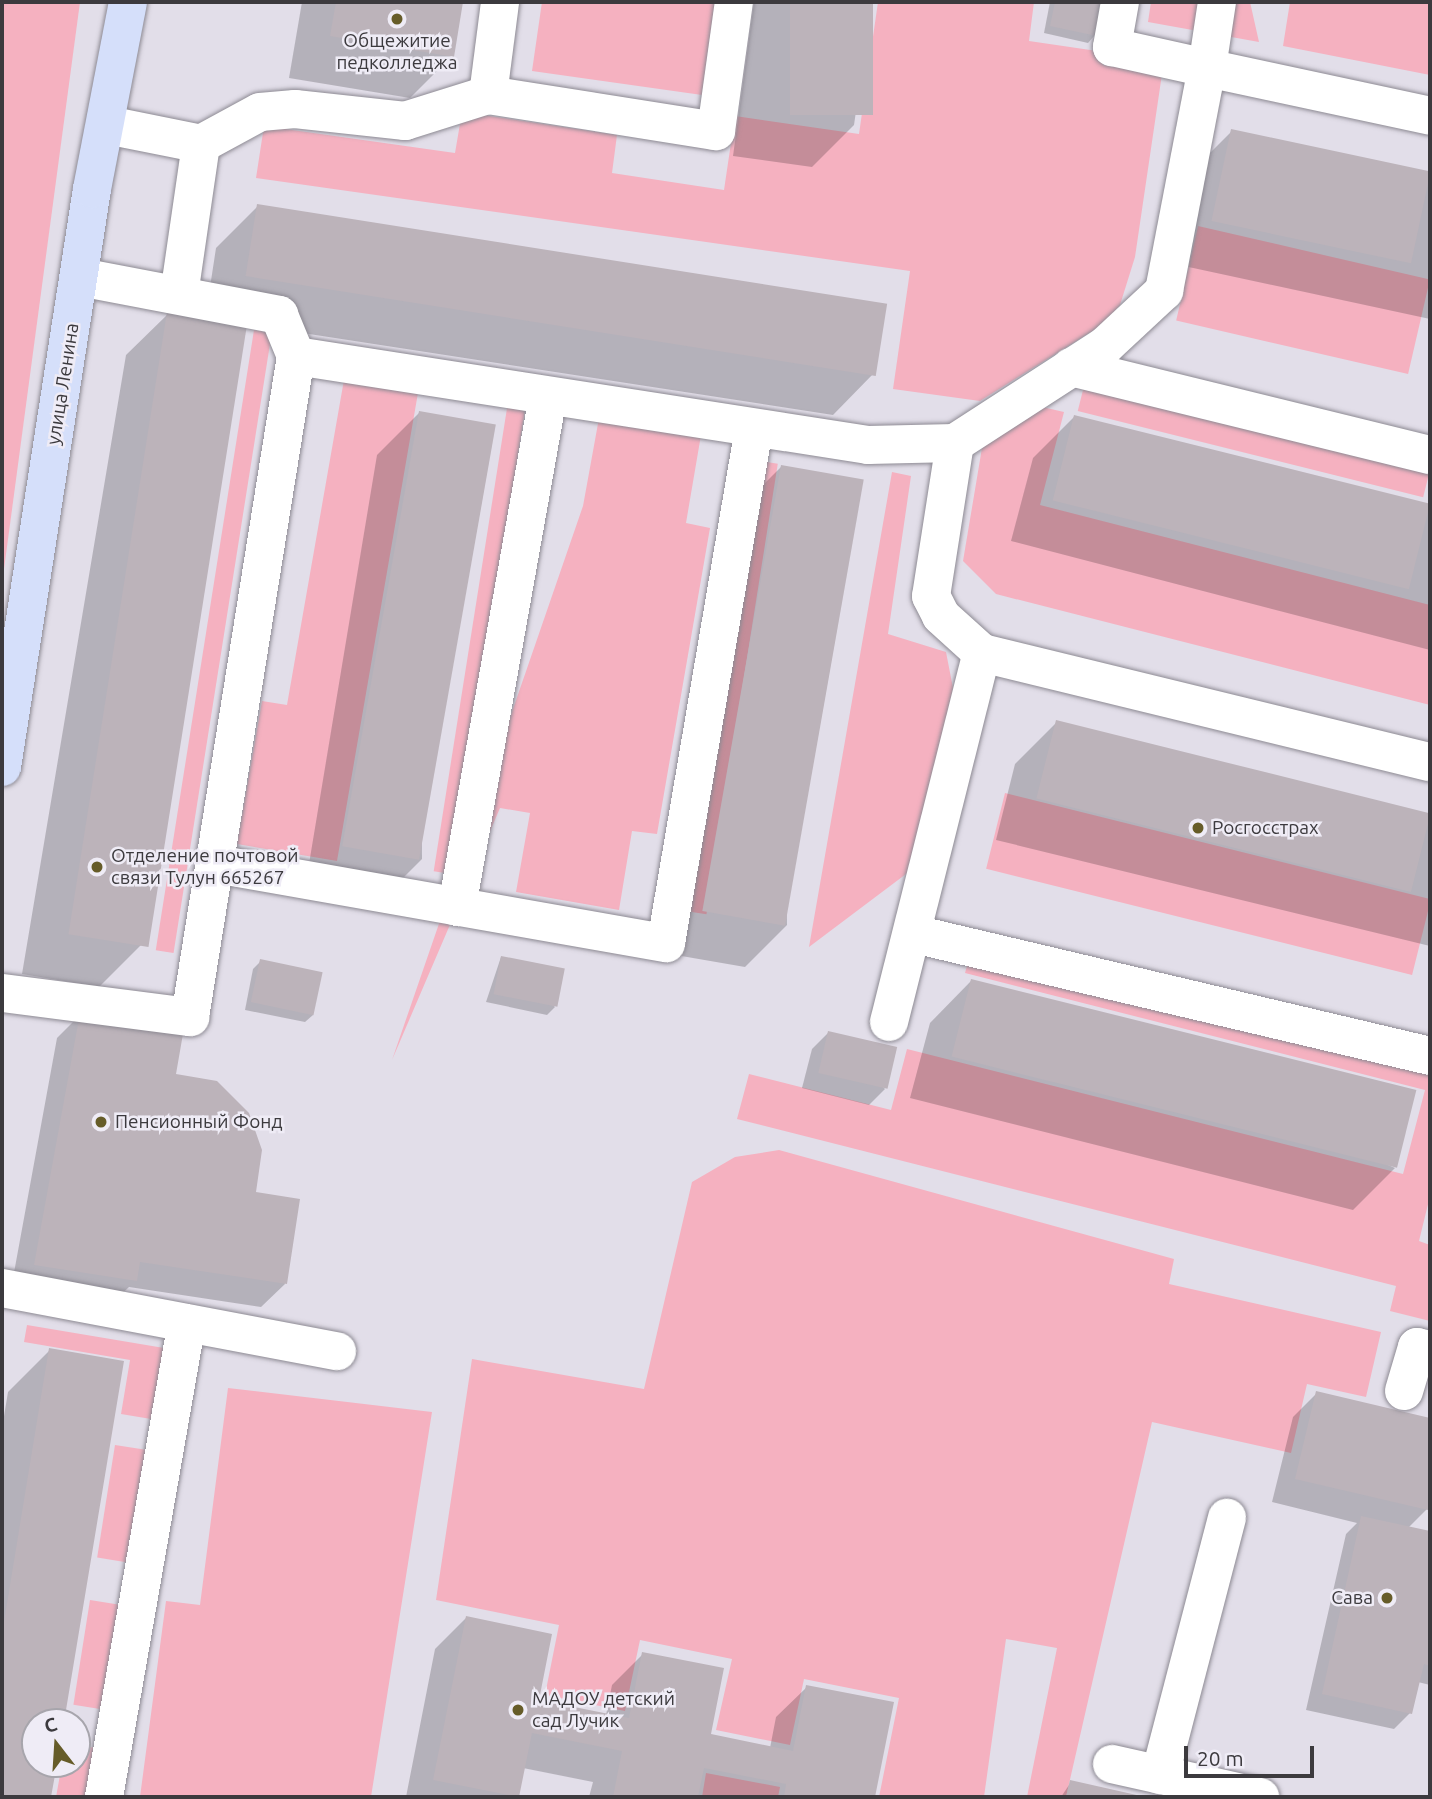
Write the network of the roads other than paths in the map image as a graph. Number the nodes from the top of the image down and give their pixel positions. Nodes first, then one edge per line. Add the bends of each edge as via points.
1 (128, 2) edge
2 (500, 2) edge
3 (734, 2) edge
4 (1120, 2) edge
5 (1217, 2) edge
6 (1207, 68) junction
7 (488, 95) junction
8 (1430, 116) edge
9 (107, 124) junction
10 (201, 144) junction
11 (80, 277) junction
12 (178, 295) junction
13 (296, 356) junction
14 (1070, 367) junction
15 (548, 396) junction
16 (754, 428) junction
17 (955, 443) junction
18 (1430, 455) edge
19 (982, 653) junction
20 (1430, 762) edge
21 (2, 766) edge
22 (216, 864) junction
23 (457, 907) junction
24 (914, 934) junction
25 (2, 993) edge
26 (889, 1022) dead end
27 (1430, 1056) edge
28 (2, 1289) edge
29 (187, 1323) junction
30 (1430, 1350) edge
31 (337, 1351) dead end
32 (1404, 1391) dead end
33 (1227, 1518) dead end
34 (1112, 1764) dead end
35 (1160, 1775) junction
36 (104, 1797) edge
37 (1260, 1797) edge

1 - 9 main road, улица Ленина
2 - 7 lane
3 - 7 lane via 716,131
4 - 6 lane via 1112,47
5 - 6 lane
6 - 8 lane
6 - 14 lane via 1164,291 1105,345
7 - 10 lane via 405,121 295,109 260,112
9 - 10 lane
9 - 11 main road, улица Ленина
10 - 12 lane
11 - 12 lane
11 - 21 main road, улица Ленина
12 - 13 lane via 279,315
13 - 15 lane
13 - 22 lane
14 - 17 lane
14 - 18 lane
15 - 16 lane
15 - 23 lane
16 - 17 lane via 868,445
16 - 23 lane via 666,943
17 - 19 lane via 931,596 941,616
19 - 20 lane
19 - 24 lane
22 - 23 lane
22 - 25 lane via 190,1017
24 - 26 lane
24 - 27 lane
28 - 29 lane
29 - 31 lane
29 - 36 lane
30 - 32 lane via 1417,1347
33 - 35 lane
34 - 35 lane
35 - 37 lane

